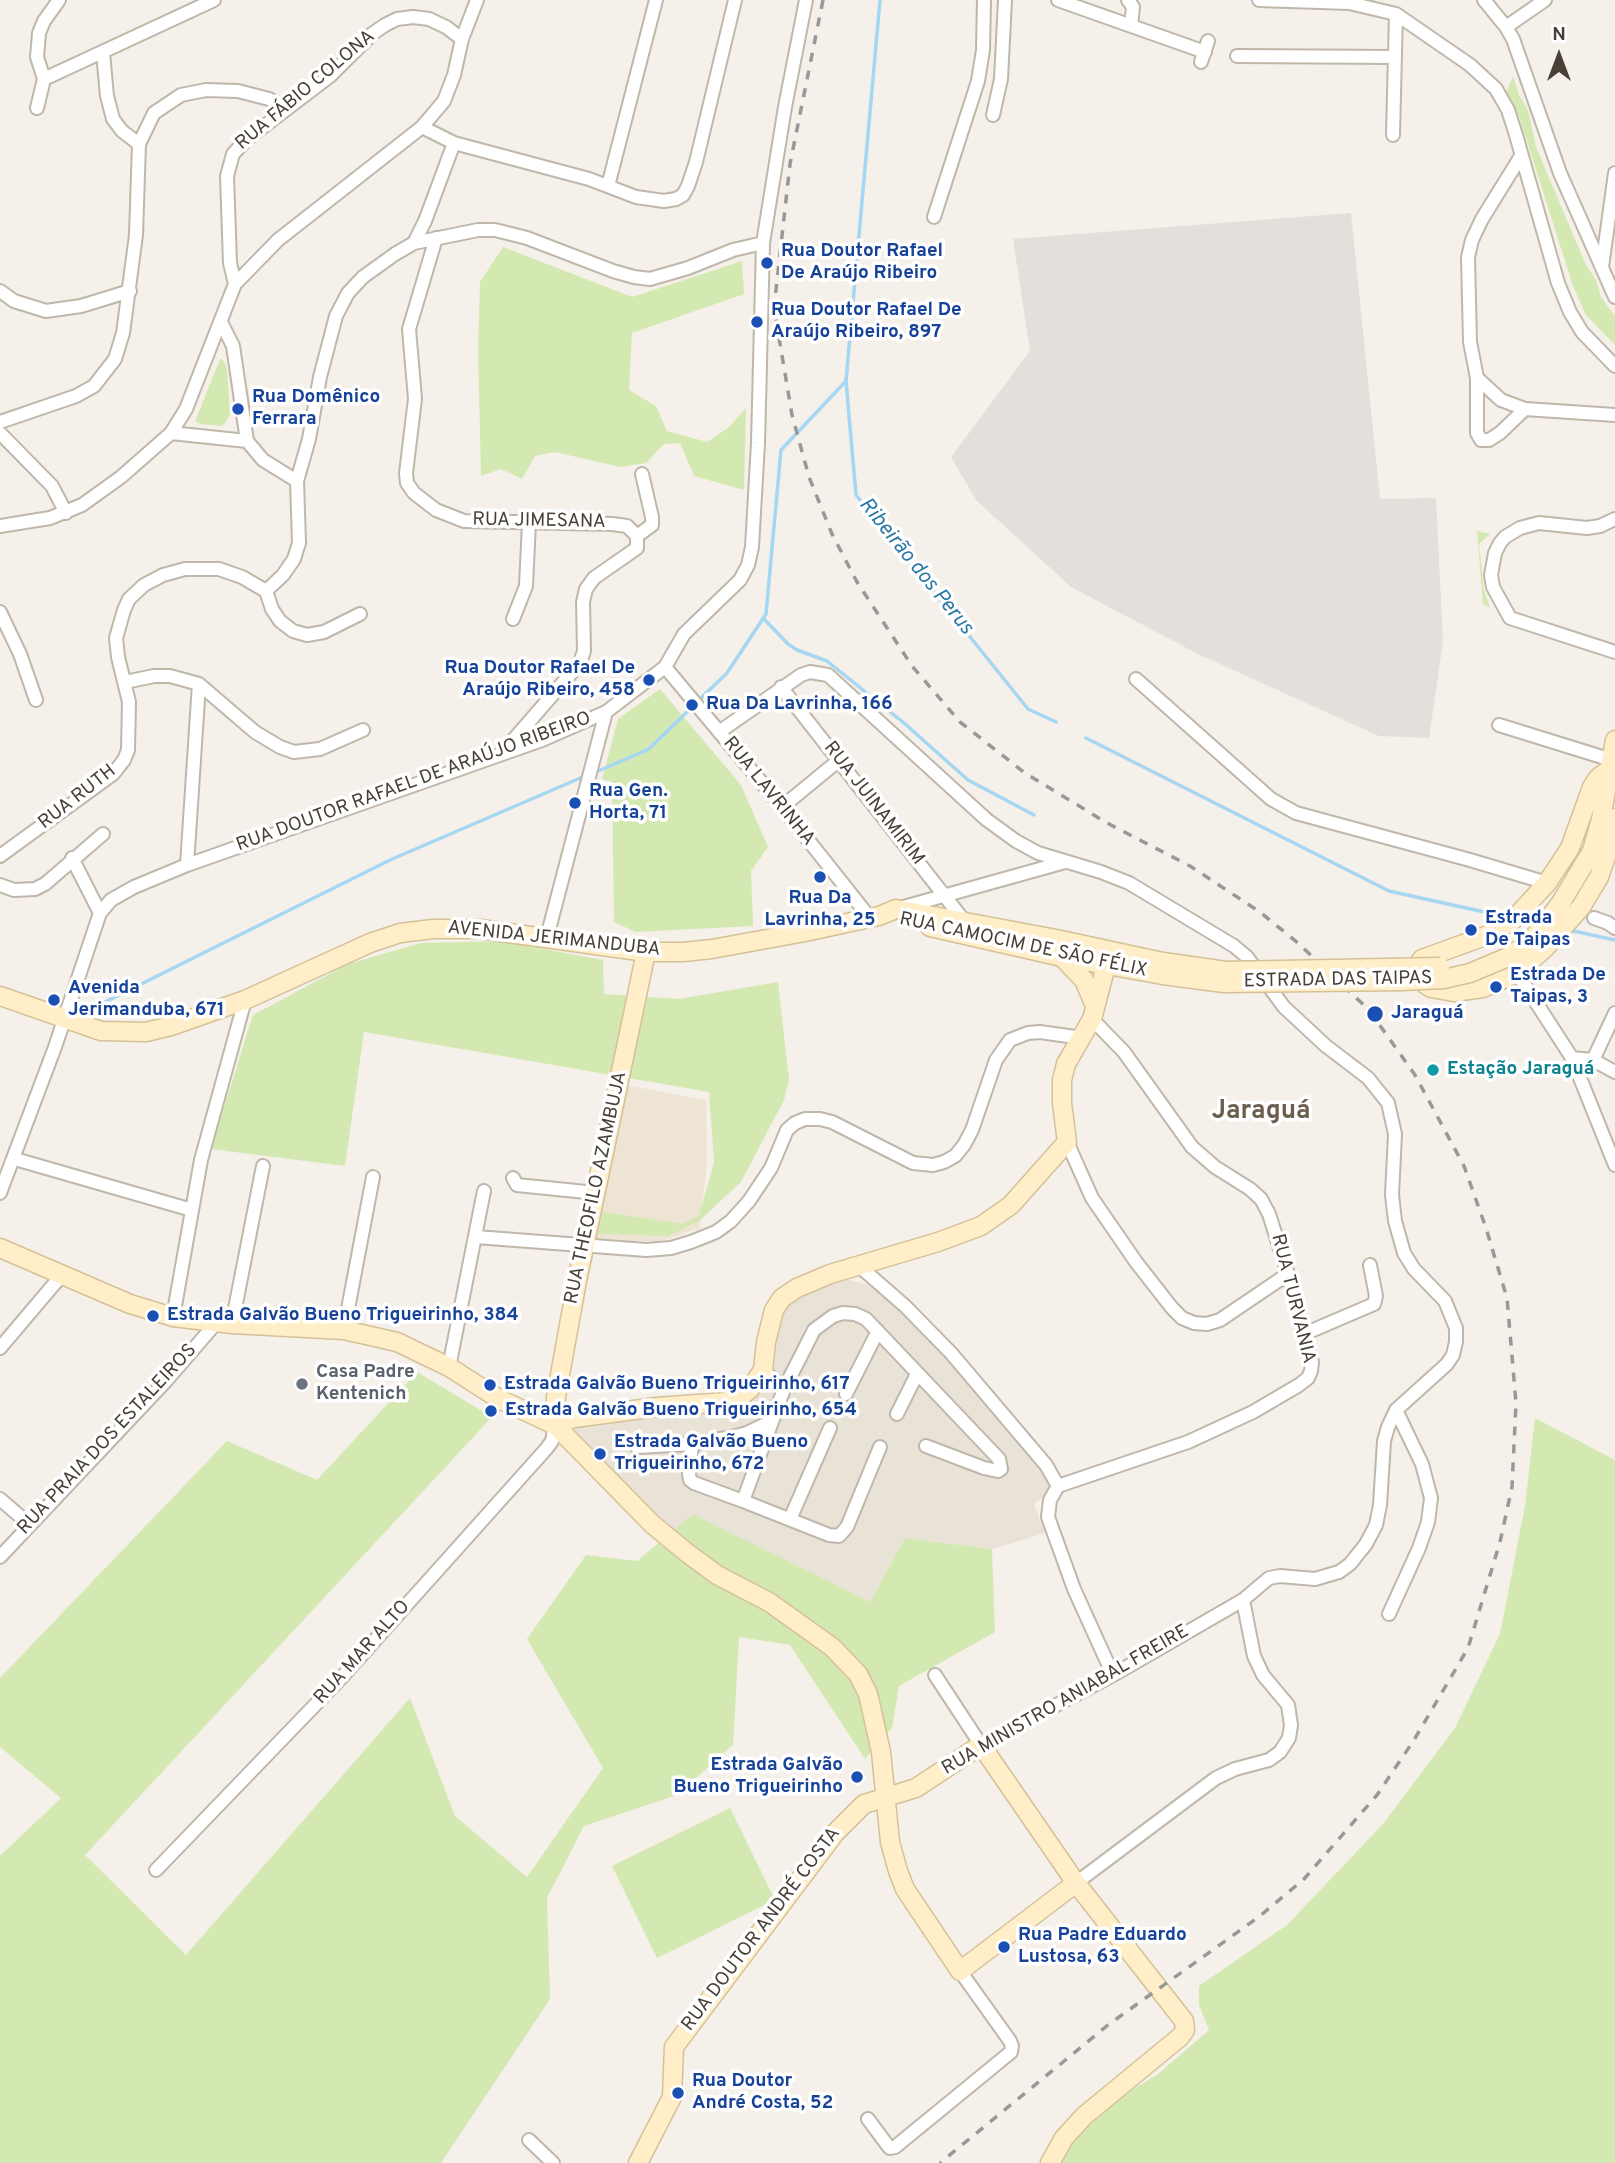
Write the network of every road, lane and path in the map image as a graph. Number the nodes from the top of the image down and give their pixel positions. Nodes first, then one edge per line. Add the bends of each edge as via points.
1 (59, 0) edge
2 (214, 0) edge
3 (477, 0) edge
4 (656, 0) edge
5 (735, 0) edge
6 (806, 0) edge
7 (985, 0) edge
8 (1005, 0) edge
9 (1058, 0) edge
10 (1128, 0) edge
11 (1259, 0) edge
12 (1484, 0) edge
13 (1545, 0) edge
14 (1396, 14) junction
15 (1131, 26) junction
16 (1507, 27) junction
17 (462, 39) junction
18 (103, 52) junction
19 (1205, 52) dead end
20 (1237, 56) dead end
21 (1395, 57) junction
22 (44, 79) junction
23 (37, 108) dead end
24 (287, 108) junction
25 (993, 115) dead end
26 (422, 127) junction
27 (1393, 135) dead end
28 (454, 143) junction
29 (139, 144) junction
30 (1521, 156) junction
31 (1615, 173) edge
32 (608, 186) junction
33 (933, 217) dead end
34 (436, 238) junction
35 (414, 243) junction
36 (763, 243) junction
37 (1602, 269) junction
38 (235, 284) junction
39 (0, 291) edge
40 (130, 291) junction
41 (1615, 297) edge
42 (221, 322) junction
43 (1615, 366) edge
44 (1477, 378) junction
45 (1525, 409) junction
46 (1615, 415) edge
47 (0, 422) edge
48 (0, 433) edge
49 (171, 433) junction
50 (247, 441) junction
51 (642, 474) dead end
52 (297, 481) junction
53 (66, 513) junction
54 (1615, 519) edge
55 (529, 523) junction
56 (0, 526) edge
57 (637, 536) junction
58 (266, 591) junction
59 (0, 612) edge
60 (360, 614) dead end
61 (513, 619) dead end
62 (1615, 652) edge
63 (665, 667) junction
64 (1136, 679) dead end
65 (125, 682) junction
66 (199, 684) junction
67 (780, 687) junction
68 (36, 700) dead end
69 (606, 712) junction
70 (1499, 724) dead end
71 (363, 730) dead end
72 (719, 732) junction
73 (1615, 740) edge
74 (499, 755) junction
75 (838, 761) junction
76 (1613, 763) edge
77 (782, 807) junction
78 (1615, 818) edge
79 (103, 834) dead end
80 (0, 856) edge
81 (72, 858) junction
82 (1065, 862) junction
83 (187, 865) junction
84 (1547, 883) junction
85 (0, 885) edge
86 (945, 896) junction
87 (896, 909) junction
88 (100, 913) junction
89 (874, 917) junction
90 (1594, 918) dead end
91 (965, 922) junction
92 (1615, 928) edge
93 (547, 937) junction
94 (646, 951) junction
95 (1062, 957) junction
96 (1106, 966) junction
97 (1163, 968) junction
98 (1517, 973) junction
99 (0, 996) edge
100 (245, 1000) junction
101 (1093, 1013) junction
102 (1615, 1013) edge
103 (65, 1018) junction
104 (1082, 1038) junction
105 (1572, 1058) junction
106 (1593, 1060) junction
107 (1615, 1072) edge
108 (1067, 1142) junction
109 (15, 1159) junction
110 (1615, 1165) edge
111 (263, 1166) dead end
112 (373, 1177) dead end
113 (513, 1178) dead end
114 (484, 1191) dead end
115 (596, 1193) junction
116 (0, 1194) edge
117 (191, 1210) junction
118 (476, 1237) junction
119 (584, 1246) junction
120 (0, 1248) edge
121 (858, 1265) junction
122 (1370, 1265) dead end
123 (1288, 1274) junction
124 (61, 1276) junction
125 (173, 1317) junction
126 (224, 1324) junction
127 (344, 1330) junction
128 (878, 1331) junction
129 (1304, 1334) junction
130 (0, 1349) edge
131 (449, 1367) junction
132 (763, 1370) junction
133 (917, 1374) junction
134 (784, 1389) junction
135 (846, 1394) dead end
136 (1396, 1410) junction
137 (897, 1414) dead end
138 (770, 1422) junction
139 (555, 1425) junction
140 (830, 1428) dead end
141 (692, 1444) junction
142 (926, 1446) dead end
143 (637, 1447) dead end
144 (880, 1447) dead end
145 (1058, 1486) junction
146 (0, 1499) edge
147 (743, 1501) junction
148 (790, 1519) junction
149 (30, 1525) junction
150 (0, 1557) edge
151 (1243, 1600) junction
152 (1389, 1615) dead end
153 (935, 1675) dead end
154 (1113, 1675) junction
155 (981, 1745) junction
156 (886, 1797) junction
157 (156, 1870) dead end
158 (1076, 1883) junction
159 (960, 1971) junction
160 (868, 2119) dead end
161 (529, 2140) dead end
162 (553, 2163) edge
163 (638, 2163) edge
164 (1050, 2163) edge

1 - 22 street via 39,33 37,57
2 - 18 street
3 - 17 street
4 - 32 street
5 - 32 street via 696,162 683,195 664,201 647,199
6 - 36 street, RUA DOUTOR RAFAEL DE ARAÚJO RIBEIRO
7 - 33 street via 978,81
8 - 25 street via 1008,27
9 - 15 street
10 - 15 street via 1133,7
11 - 14 street via 1349,3
12 - 16 street
13 - 16 street
14 - 21 street
14 - 30 street via 1470,65 1496,89 1508,110
15 - 19 street
16 - 37 street via 1556,163
17 - 24 street, RUA FÁBIO COLONA via 429,19 397,19 372,34 330,76
17 - 26 street via 444,101
18 - 22 street
18 - 29 street via 113,120
20 - 21 street
21 - 27 street
22 - 23 street
24 - 29 street via 238,91 181,95 154,113
24 - 38 street, RUA FÁBIO COLONA via 246,140 228,166 230,263
26 - 28 street
26 - 38 street via 278,240
28 - 32 street
28 - 35 street
29 - 40 street
30 - 43 street via 1570,312
30 - 44 street via 1482,219 1468,257 1470,342
31 - 37 street
34 - 35 street
34 - 36 street via 495,230 650,279
34 - 55 street, RUA JIMESANA via 409,328 415,399 407,482 423,501 451,517 477,523
35 - 52 street via 363,277 336,316
36 - 63 street, RUA DOUTOR RAFAEL DE ARAÚJO RIBEIRO via 750,556 740,580 684,634
37 - 41 street
38 - 42 street
39 - 40 street via 14,301 46,311
40 - 47 street via 115,359 94,386
42 - 49 street via 186,409
42 - 50 street via 233,346
44 - 45 street via 1501,400
44 - 45 street via 1477,433 1481,440 1500,433
45 - 46 street
48 - 53 street via 52,486
49 - 50 street
49 - 53 street via 111,485
50 - 52 street via 262,460
51 - 57 street via 652,525
52 - 58 street via 299,543 294,559
53 - 56 street
54 - 62 street via 1587,528 1539,523 1520,528 1500,543 1491,575 1497,599 1510,618
55 - 57 street, RUA JIMESANA via 612,524 627,526
55 - 61 street via 526,586
57 - 74 street via 637,548 594,578 586,589 580,663
58 - 60 street via 280,621 307,635
58 - 65 street, RUA RUTH via 242,577 200,568 163,575 144,585 130,600 116,638
59 - 68 street
63 - 69 street, RUA DOUTOR RAFAEL DE ARAÚJO RIBEIRO
63 - 72 street, RUA LAVRINHA
64 - 84 street via 1271,799 1296,813
65 - 66 street via 170,676
65 - 80 street, RUA RUTH via 128,750 119,767
66 - 71 street via 255,732 294,752 320,749
66 - 83 street
67 - 72 street
67 - 75 street, RUA JUINAMIRIM
67 - 82 street via 801,674 828,675 987,820 1038,853
69 - 74 street, RUA DOUTOR RAFAEL DE ARAÚJO RIBEIRO
69 - 93 street
70 - 76 street
72 - 77 street, RUA LAVRINHA
73 - 76 street, ESTRADA DAS TAIPAS
74 - 83 street, RUA DOUTOR RAFAEL DE ARAÚJO RIBEIRO
75 - 77 street
75 - 86 street, RUA JUINAMIRIM
76 - 84 street via 1592,787 1570,848
76 - 97 street, ESTRADA DAS TAIPAS, bridge via 1592,850 1560,904 1531,942 1470,973 1402,981 1224,983
77 - 89 street, RUA LAVRINHA
78 - 98 street via 1599,877 1581,907
79 - 81 street
81 - 85 street via 35,889
81 - 88 street
82 - 86 street
82 - 136 street via 1129,883 1234,946 1284,1007 1368,1078 1388,1102 1395,1134 1392,1195 1398,1232 1408,1260 1445,1301 1456,1328 1453,1355 1447,1364
83 - 88 street, RUA DOUTOR RAFAEL DE ARAÚJO RIBEIRO via 121,893
84 - 98 street via 1513,920 1488,935 1422,959 1418,965 1425,984 1454,992 1483,988
86 - 87 street
86 - 91 street, RUA JUINAMIRIM
87 - 89 street, RUA CAMOCIM DE SÃO FÉLIX
87 - 91 street, RUA CAMOCIM DE SÃO FÉLIX
88 - 103 street
89 - 94 street, AVENIDA JERIMANDUBA via 712,949
89 - 95 street, RUA CAMOCIM DE SÃO FÉLIX
90 - 92 street
91 - 97 street, RUA CAMOCIM DE SÃO FÉLIX
93 - 94 street, AVENIDA JERIMANDUBA
93 - 100 street, AVENIDA JERIMANDUBA via 480,929 400,933
94 - 115 street, RUA THEOFILO AZAMBUJA
95 - 96 street, RUA CAMOCIM DE SÃO FÉLIX
95 - 101 street via 1084,980
96 - 97 street, RUA CAMOCIM DE SÃO FÉLIX
96 - 101 street
98 - 105 street
99 - 103 street, AVENIDA JERIMANDUBA
100 - 103 street, AVENIDA JERIMANDUBA via 146,1032 101,1031
100 - 117 street
101 - 104 street
101 - 123 street, RUA TURVANIA via 1192,1147 1261,1199
102 - 106 street
103 - 109 street
104 - 108 street via 1062,1080
104 - 119 street via 1040,1032 1010,1040 996,1060 964,1145 944,1162 913,1163 832,1122 805,1119 787,1130 771,1168 749,1201 716,1232 671,1248
105 - 106 street
105 - 110 street
106 - 107 street
108 - 121 street via 1011,1205 981,1226
108 - 123 street via 1092,1198 1182,1318 1207,1324 1220,1320
109 - 116 street
109 - 117 street
111 - 126 street
112 - 127 street
113 - 115 street via 517,1185
114 - 118 street
115 - 119 street, RUA THEOFILO AZAMBUJA
117 - 125 street
118 - 119 street
118 - 131 street
119 - 139 street, RUA THEOFILO AZAMBUJA via 556,1396
120 - 124 street
121 - 132 street via 782,1297 774,1310
121 - 145 street via 951,1353 1046,1465
122 - 129 street via 1374,1304
123 - 129 street, RUA TURVANIA
124 - 125 street
124 - 130 street
125 - 126 street
126 - 127 street
126 - 149 street, RUA PRAIA DOS ESTALEIROS
127 - 131 street via 397,1342
128 - 133 street
128 - 134 street via 855,1314 843,1313 822,1322
128 - 135 street
129 - 145 street, RUA TURVANIA via 1312,1362 1308,1378 1299,1385 1188,1442
131 - 139 street via 499,1399
132 - 134 street
132 - 139 street via 750,1389 726,1402 574,1418
133 - 137 street
133 - 142 street via 999,1459 1001,1469 984,1468
134 - 138 street
136 - 151 street, RUA MINISTRO ANIABAL FREIRE via 1384,1441 1376,1525 1350,1564 1327,1577 1269,1578
136 - 152 street via 1422,1464 1431,1498 1419,1548
138 - 141 street via 747,1433
138 - 147 street
139 - 156 street via 652,1524 686,1552 717,1575 769,1602 832,1647 859,1674 881,1752
139 - 157 street, RUA MAR ALTO via 552,1441 538,1458 342,1677
140 - 148 street
141 - 143 street
141 - 147 street via 690,1480
144 - 148 street via 843,1533 829,1535
145 - 154 street via 1048,1517
146 - 149 street
147 - 148 street
149 - 150 street, RUA PRAIA DOS ESTALEIROS
151 - 154 street, RUA MINISTRO ANIABAL FREIRE
151 - 158 street via 1254,1656 1288,1705 1289,1738 1269,1760 1216,1778
153 - 155 street
154 - 155 street, RUA MINISTRO ANIABAL FREIRE
155 - 156 street, RUA MINISTRO ANIABAL FREIRE via 916,1788
155 - 158 street
156 - 159 street via 890,1842 905,1889
156 - 163 street, RUA DOUTOR ANDRÉ COSTA via 864,1804 835,1833 681,2036 674,2047 671,2097
158 - 159 street
158 - 164 street via 1181,2016 1185,2030 1084,2116
159 - 160 street via 1013,2048 895,2147 888,2146
161 - 162 street

